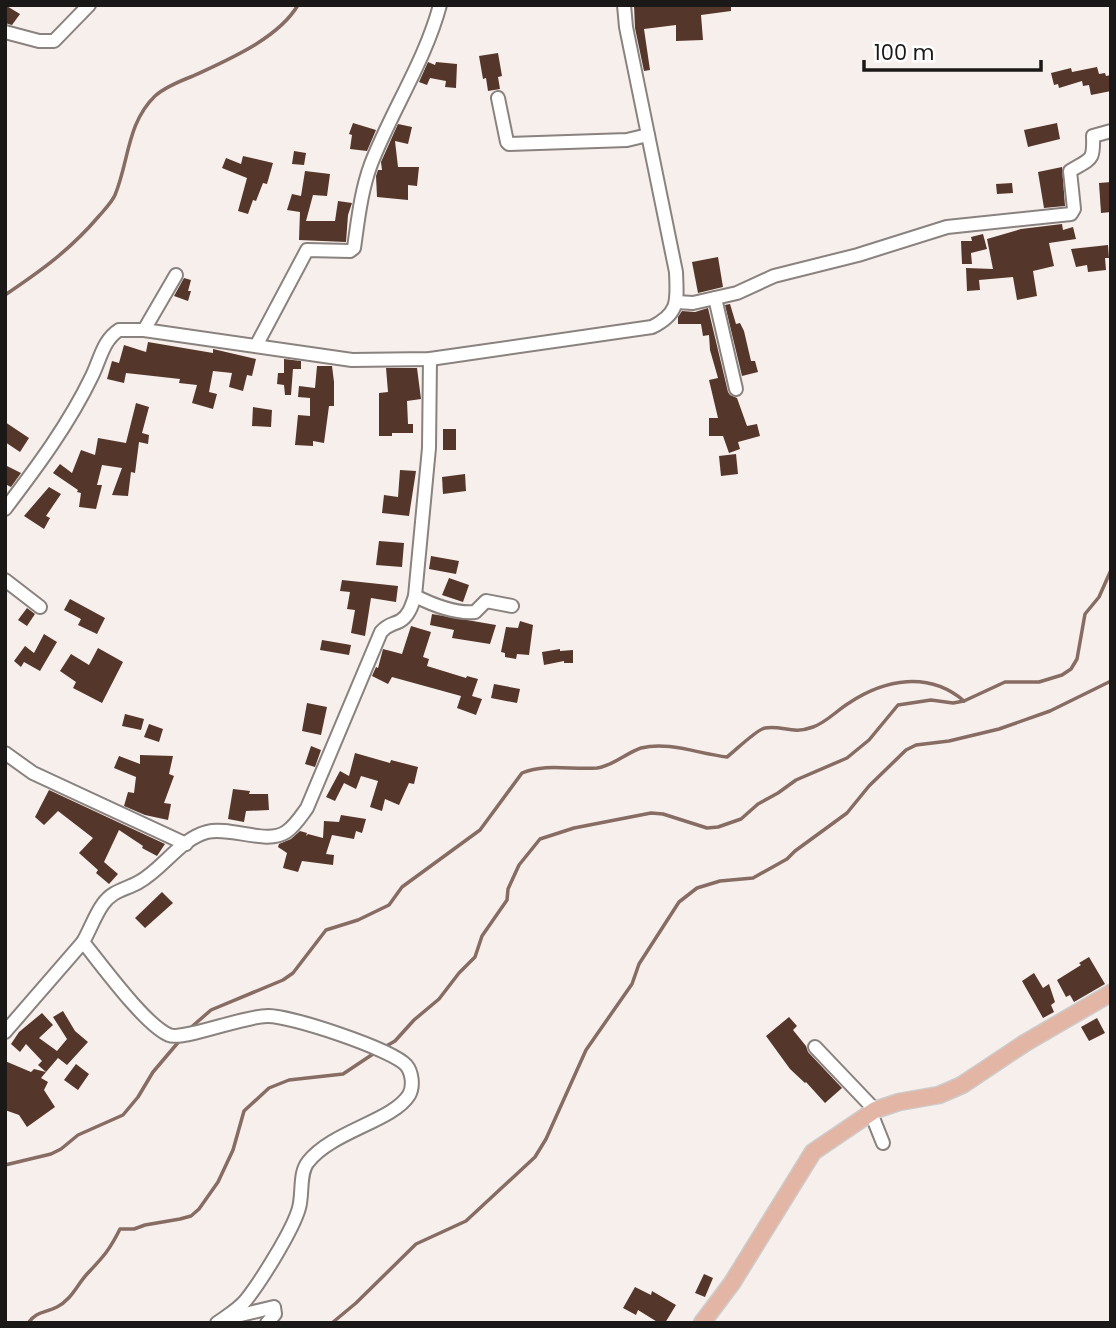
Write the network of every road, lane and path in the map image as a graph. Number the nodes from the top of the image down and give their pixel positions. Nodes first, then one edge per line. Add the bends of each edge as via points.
1 (89, 5) edge
2 (440, 5) edge
3 (624, 5) edge
4 (5, 32) edge
5 (498, 98) dead end
6 (1111, 131) edge
7 (648, 135) junction
8 (176, 275) dead end
9 (715, 299) junction
10 (677, 302) junction
11 (145, 330) junction
12 (256, 346) junction
13 (430, 359) junction
14 (736, 388) dead end
15 (5, 509) edge
16 (5, 580) edge
17 (415, 596) junction
18 (512, 606) dead end
19 (40, 607) dead end
20 (5, 753) edge
21 (186, 844) junction
22 (83, 942) junction
23 (1111, 993) edge
24 (5, 1032) edge
25 (815, 1047) dead end
26 (873, 1112) junction
27 (883, 1143) dead end
28 (219, 1322) edge
29 (267, 1323) edge
30 (702, 1323) edge

1 - 4 street via 54,41
2 - 12 street via 371,164 354,248 307,250
3 - 7 street
5 - 7 street via 509,144 627,140
6 - 9 street via 1093,136 1093,156 1070,171 1074,209 1070,214 947,227 858,256 774,276
7 - 10 street via 676,272
8 - 11 street
9 - 10 street
9 - 14 street
10 - 13 street via 669,316 652,327
11 - 12 street
11 - 15 street via 124,329 110,337 66,424
12 - 13 street via 352,360
13 - 17 street via 429,448
16 - 19 street
17 - 18 street via 435,606 469,613 486,601
17 - 21 street via 406,616 387,624 381,632 313,796 295,825 274,836 209,831
20 - 21 street via 33,773
21 - 22 street via 141,881 111,896
22 - 24 street
22 - 28 street via 167,1034 184,1037 252,1017 283,1017 390,1055 406,1065 412,1076 410,1092 401,1104 342,1135 308,1161 299,1209 288,1233 245,1301
23 - 26 main road via 962,1085
25 - 26 street
26 - 27 street
26 - 30 main road via 813,1152
28 - 29 street via 274,1307 275,1314

